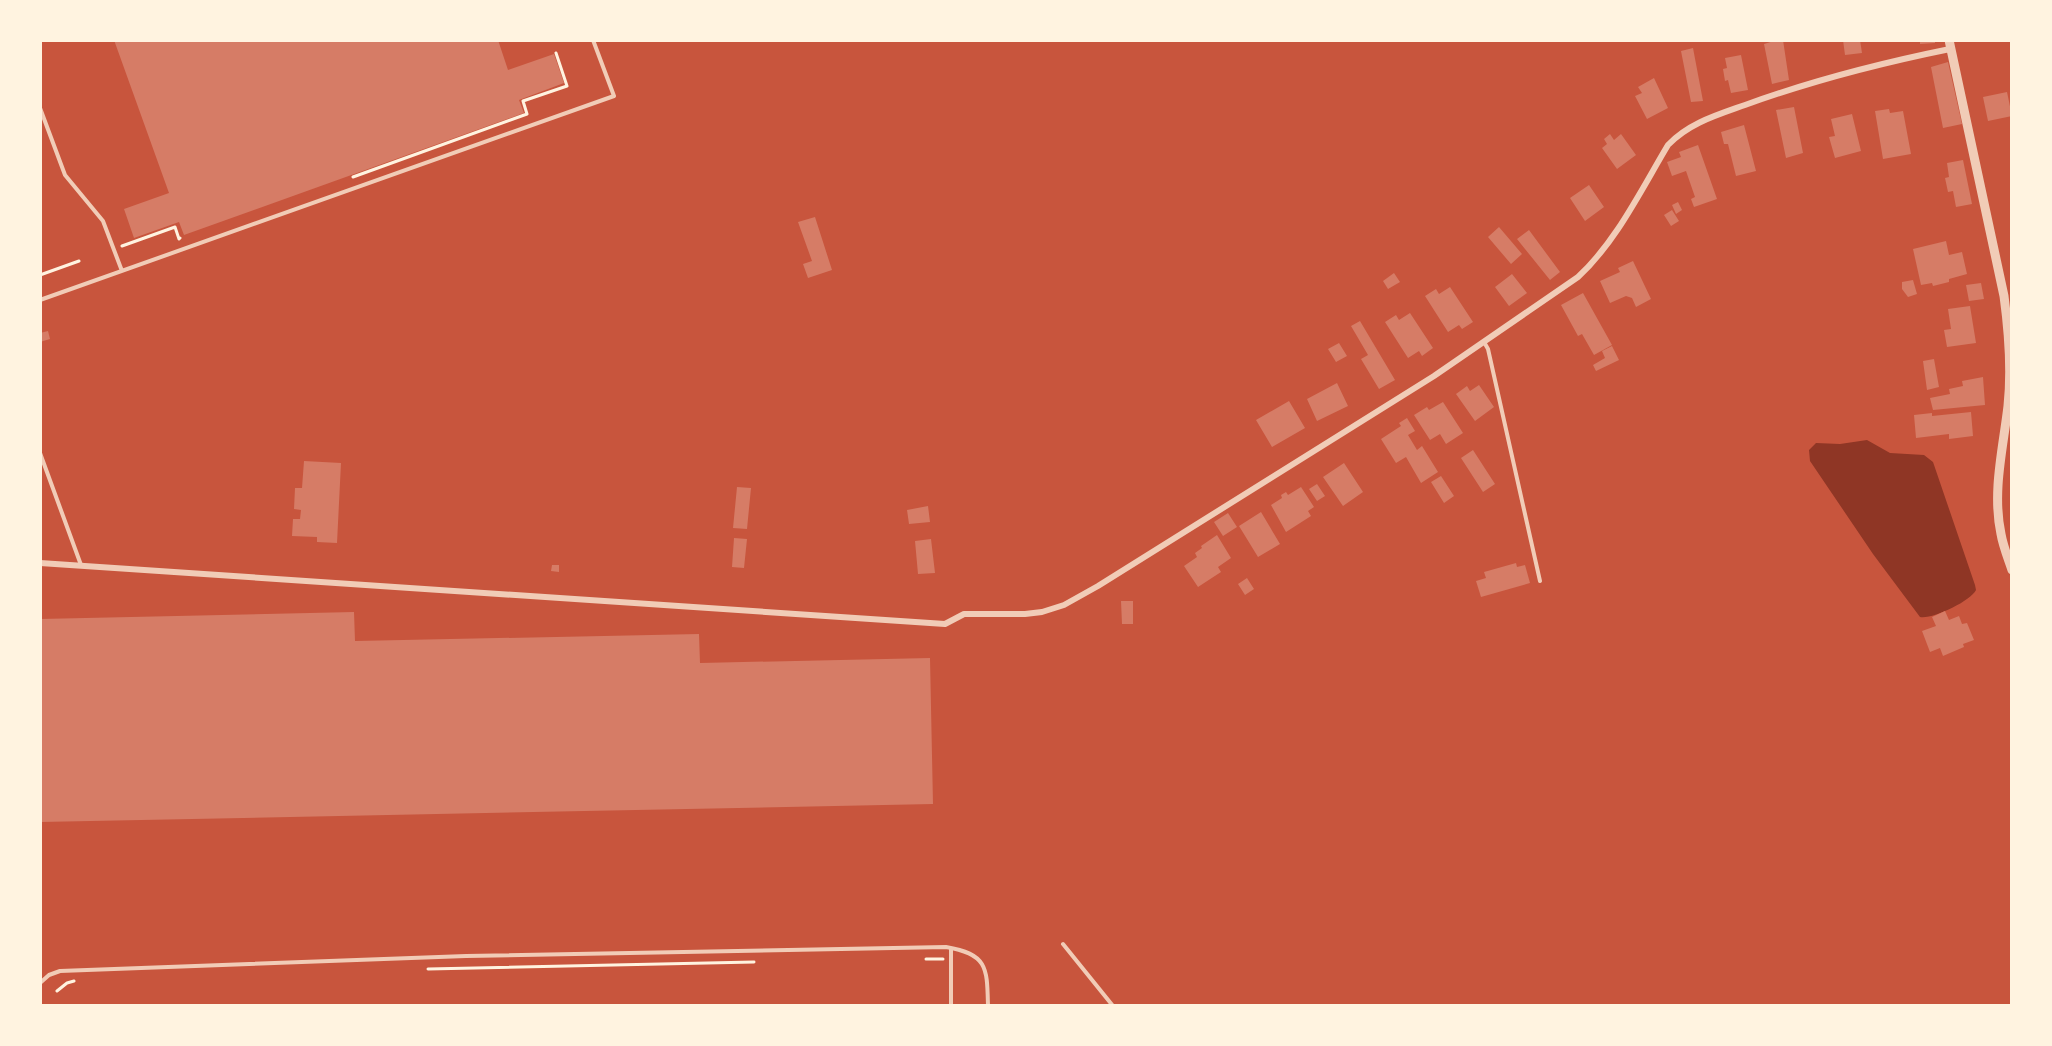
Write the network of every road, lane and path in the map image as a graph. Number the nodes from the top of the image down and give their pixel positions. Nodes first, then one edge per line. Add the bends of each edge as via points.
1 (593, 40) edge
2 (1949, 45) edge
3 (556, 54) dead end
4 (40, 108) edge
5 (347, 179) dead end
6 (190, 235) dead end
7 (122, 246) dead end
8 (79, 261) dead end
9 (122, 271) junction
10 (40, 275) edge
11 (40, 300) edge
12 (1484, 342) junction
13 (40, 453) edge
14 (40, 563) edge
15 (81, 565) junction
16 (2012, 570) edge
17 (1540, 581) dead end
18 (1063, 944) dead end
19 (951, 948) junction
20 (919, 959) dead end
21 (951, 961) junction
22 (759, 962) dead end
23 (427, 969) dead end
24 (79, 980) dead end
25 (40, 983) edge
26 (57, 992) dead end
27 (951, 1005) edge
28 (988, 1005) edge
29 (1113, 1005) edge

1 - 9 lane via 614,96
2 - 12 street via 1775,94 1678,134 1595,261
2 - 16 street via 2004,296 2010,369 1998,512
3 - 5 path via 567,86 523,101 527,114
4 - 9 lane via 65,175 103,221
6 - 7 path via 179,239 175,227
8 - 10 path
9 - 11 lane
12 - 15 street via 1098,586 1042,612 964,614 945,624
12 - 17 lane via 1505,418
13 - 15 lane
14 - 15 street
18 - 29 lane
19 - 21 lane
19 - 25 lane via 466,956 60,971
19 - 28 lane via 975,955 983,965
20 - 21 path
21 - 27 lane
22 - 23 path
24 - 26 path via 67,983

